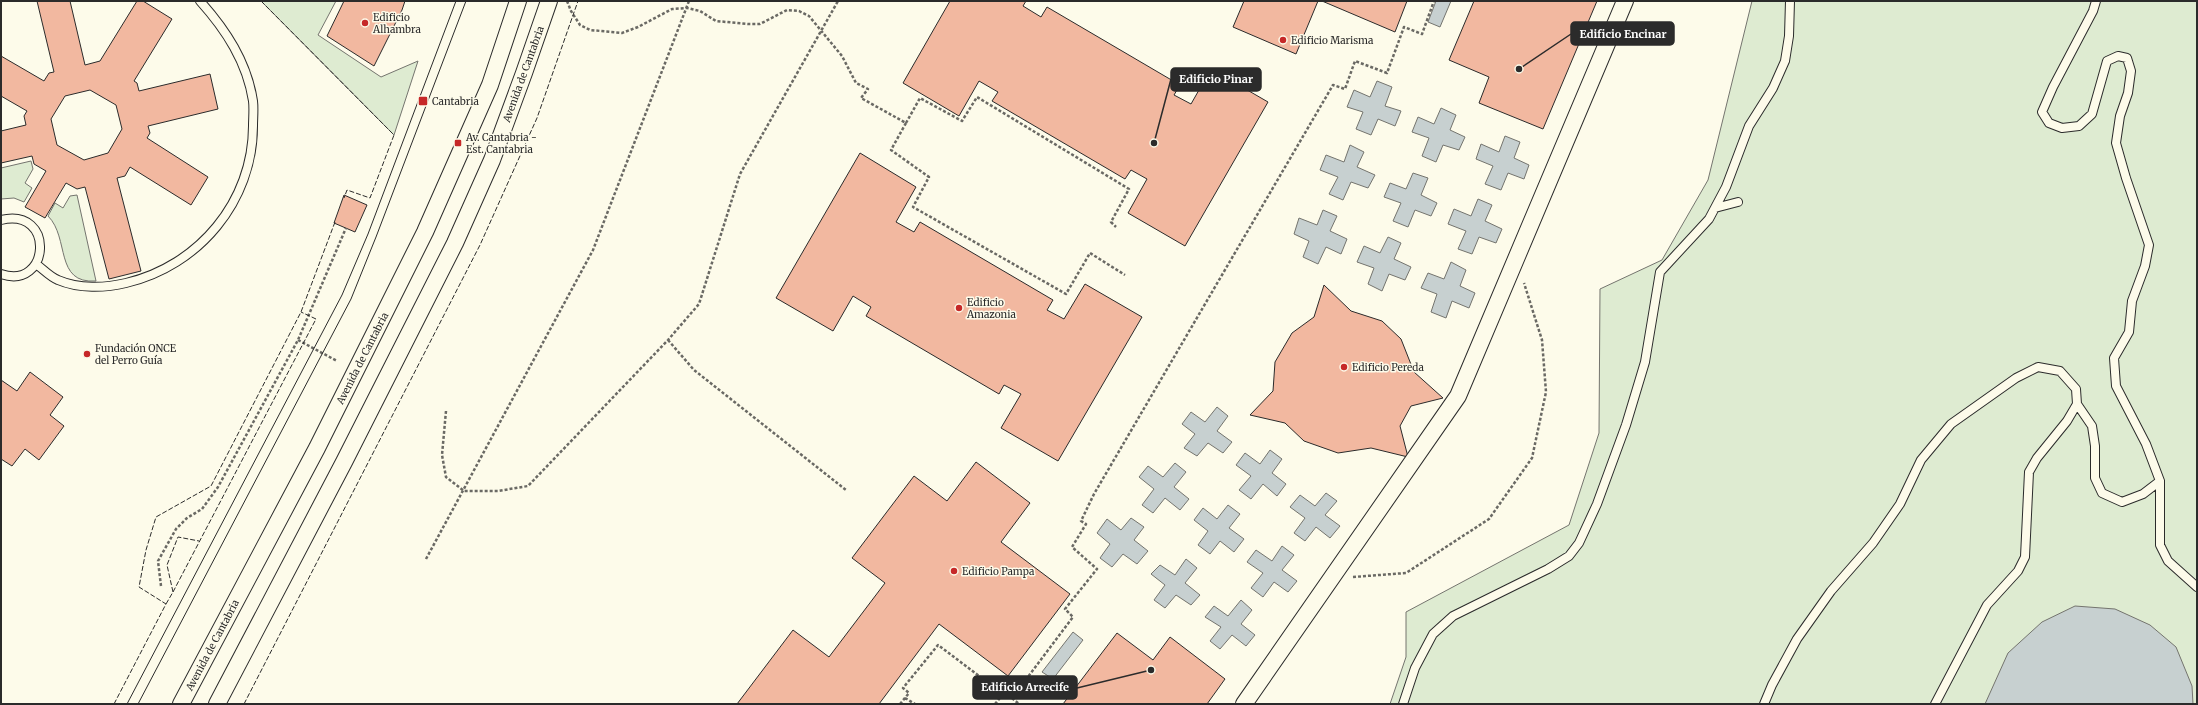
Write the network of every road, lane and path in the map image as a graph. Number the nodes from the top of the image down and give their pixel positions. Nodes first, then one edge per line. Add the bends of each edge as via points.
1 (200, 1) edge
2 (518, 1) edge
3 (548, 1) edge
4 (567, 1) edge
5 (689, 1) edge
6 (838, 1) edge
7 (1434, 1) edge
8 (1625, 1) edge
9 (1790, 1) edge
10 (2096, 1) edge
11 (687, 8) junction
12 (820, 31) junction
13 (906, 123) junction
14 (1738, 202) dead end
15 (1715, 208) junction
16 (1, 220) edge
17 (1116, 227) dead end
18 (346, 228) dead end
19 (1517, 258) junction
20 (36, 264) junction
21 (1, 274) edge
22 (1125, 275) dead end
23 (298, 340) junction
24 (668, 340) junction
25 (337, 361) dead end
26 (2077, 404) junction
27 (446, 411) dead end
28 (2160, 481) junction
29 (464, 490) junction
30 (846, 490) dead end
31 (426, 559) dead end
32 (1332, 578) junction
33 (161, 586) dead end
34 (2197, 588) edge
35 (1002, 694) junction
36 (905, 698) junction
37 (1012, 698) junction
38 (181, 704) edge
39 (217, 704) edge
40 (900, 704) edge
41 (915, 704) edge
42 (995, 704) edge
43 (1020, 704) edge
44 (1244, 704) edge
45 (1403, 704) edge
46 (1764, 704) edge
47 (1934, 704) edge

1 - 20 lane via 219,22 234,45 246,71 253,102 253,136 249,162 238,194 220,224 197,247 172,266 140,280 112,286 75,286 57,280
2 - 38 street, Avenida de Cantabria via 490,85 425,232 313,455
3 - 39 street, Avenida de Cantabria via 492,160 455,242 344,462
4 - 11 path via 580,25 590,30 622,33 672,9
5 - 11 path
6 - 12 path
7 - 37 path via 1422,34 1404,27 1387,73 1355,61 1345,89 1333,85 1094,494 1082,521 1086,524 1072,547 1097,569 1064,609 1073,617
8 - 19 street
9 - 15 lane via 1785,61 1773,88 1749,126 1726,187
10 - 28 lane via 2042,112 2049,123 2062,128 2079,126 2092,114 2107,61 2118,56 2127,58 2131,71 2116,144 2149,245 2145,266 2132,301 2128,332 2114,358 2116,386 2146,444
11 - 12 path via 700,11 716,21 748,24 760,24 787,10 799,11 809,16
11 - 29 path via 593,250
12 - 13 path via 842,56 856,83 868,89 861,98
12 - 24 path via 740,174 700,304
13 - 17 path via 920,98 962,121 977,97 1129,189 1111,222
13 - 22 path via 891,150 929,177 913,207 1066,294 1090,253
14 - 15 lane
15 - 45 lane via 1709,219 1660,272 1643,369 1602,490 1579,542 1569,556 1453,616 1433,634 1415,668
16 - 20 lane via 21,220 37,233 41,244
18 - 23 path
19 - 32 street via 1458,396
19 - 32 path via 1542,340 1546,392 1532,458 1489,519 1406,573
20 - 21 lane via 28,272 18,276
23 - 25 path
23 - 33 path via 218,487 202,509 187,518 176,529 158,562
24 - 29 path via 528,486 498,491
24 - 30 path via 694,370
26 - 28 lane via 2092,426 2096,446 2095,478 2102,493 2122,502 2143,494
26 - 46 lane via 2076,389 2060,371 2038,367 2016,378 1951,424 1922,460 1900,504 1873,543 1831,591 1797,639
26 - 47 lane via 2029,472 2025,557 2018,571 1987,605
27 - 29 path via 442,455 446,477
28 - 34 lane via 2160,545 2168,561
29 - 31 path
32 - 44 street
35 - 36 path via 938,645 903,688 909,693
35 - 37 path
35 - 42 path
36 - 40 path
36 - 41 path
37 - 43 path

